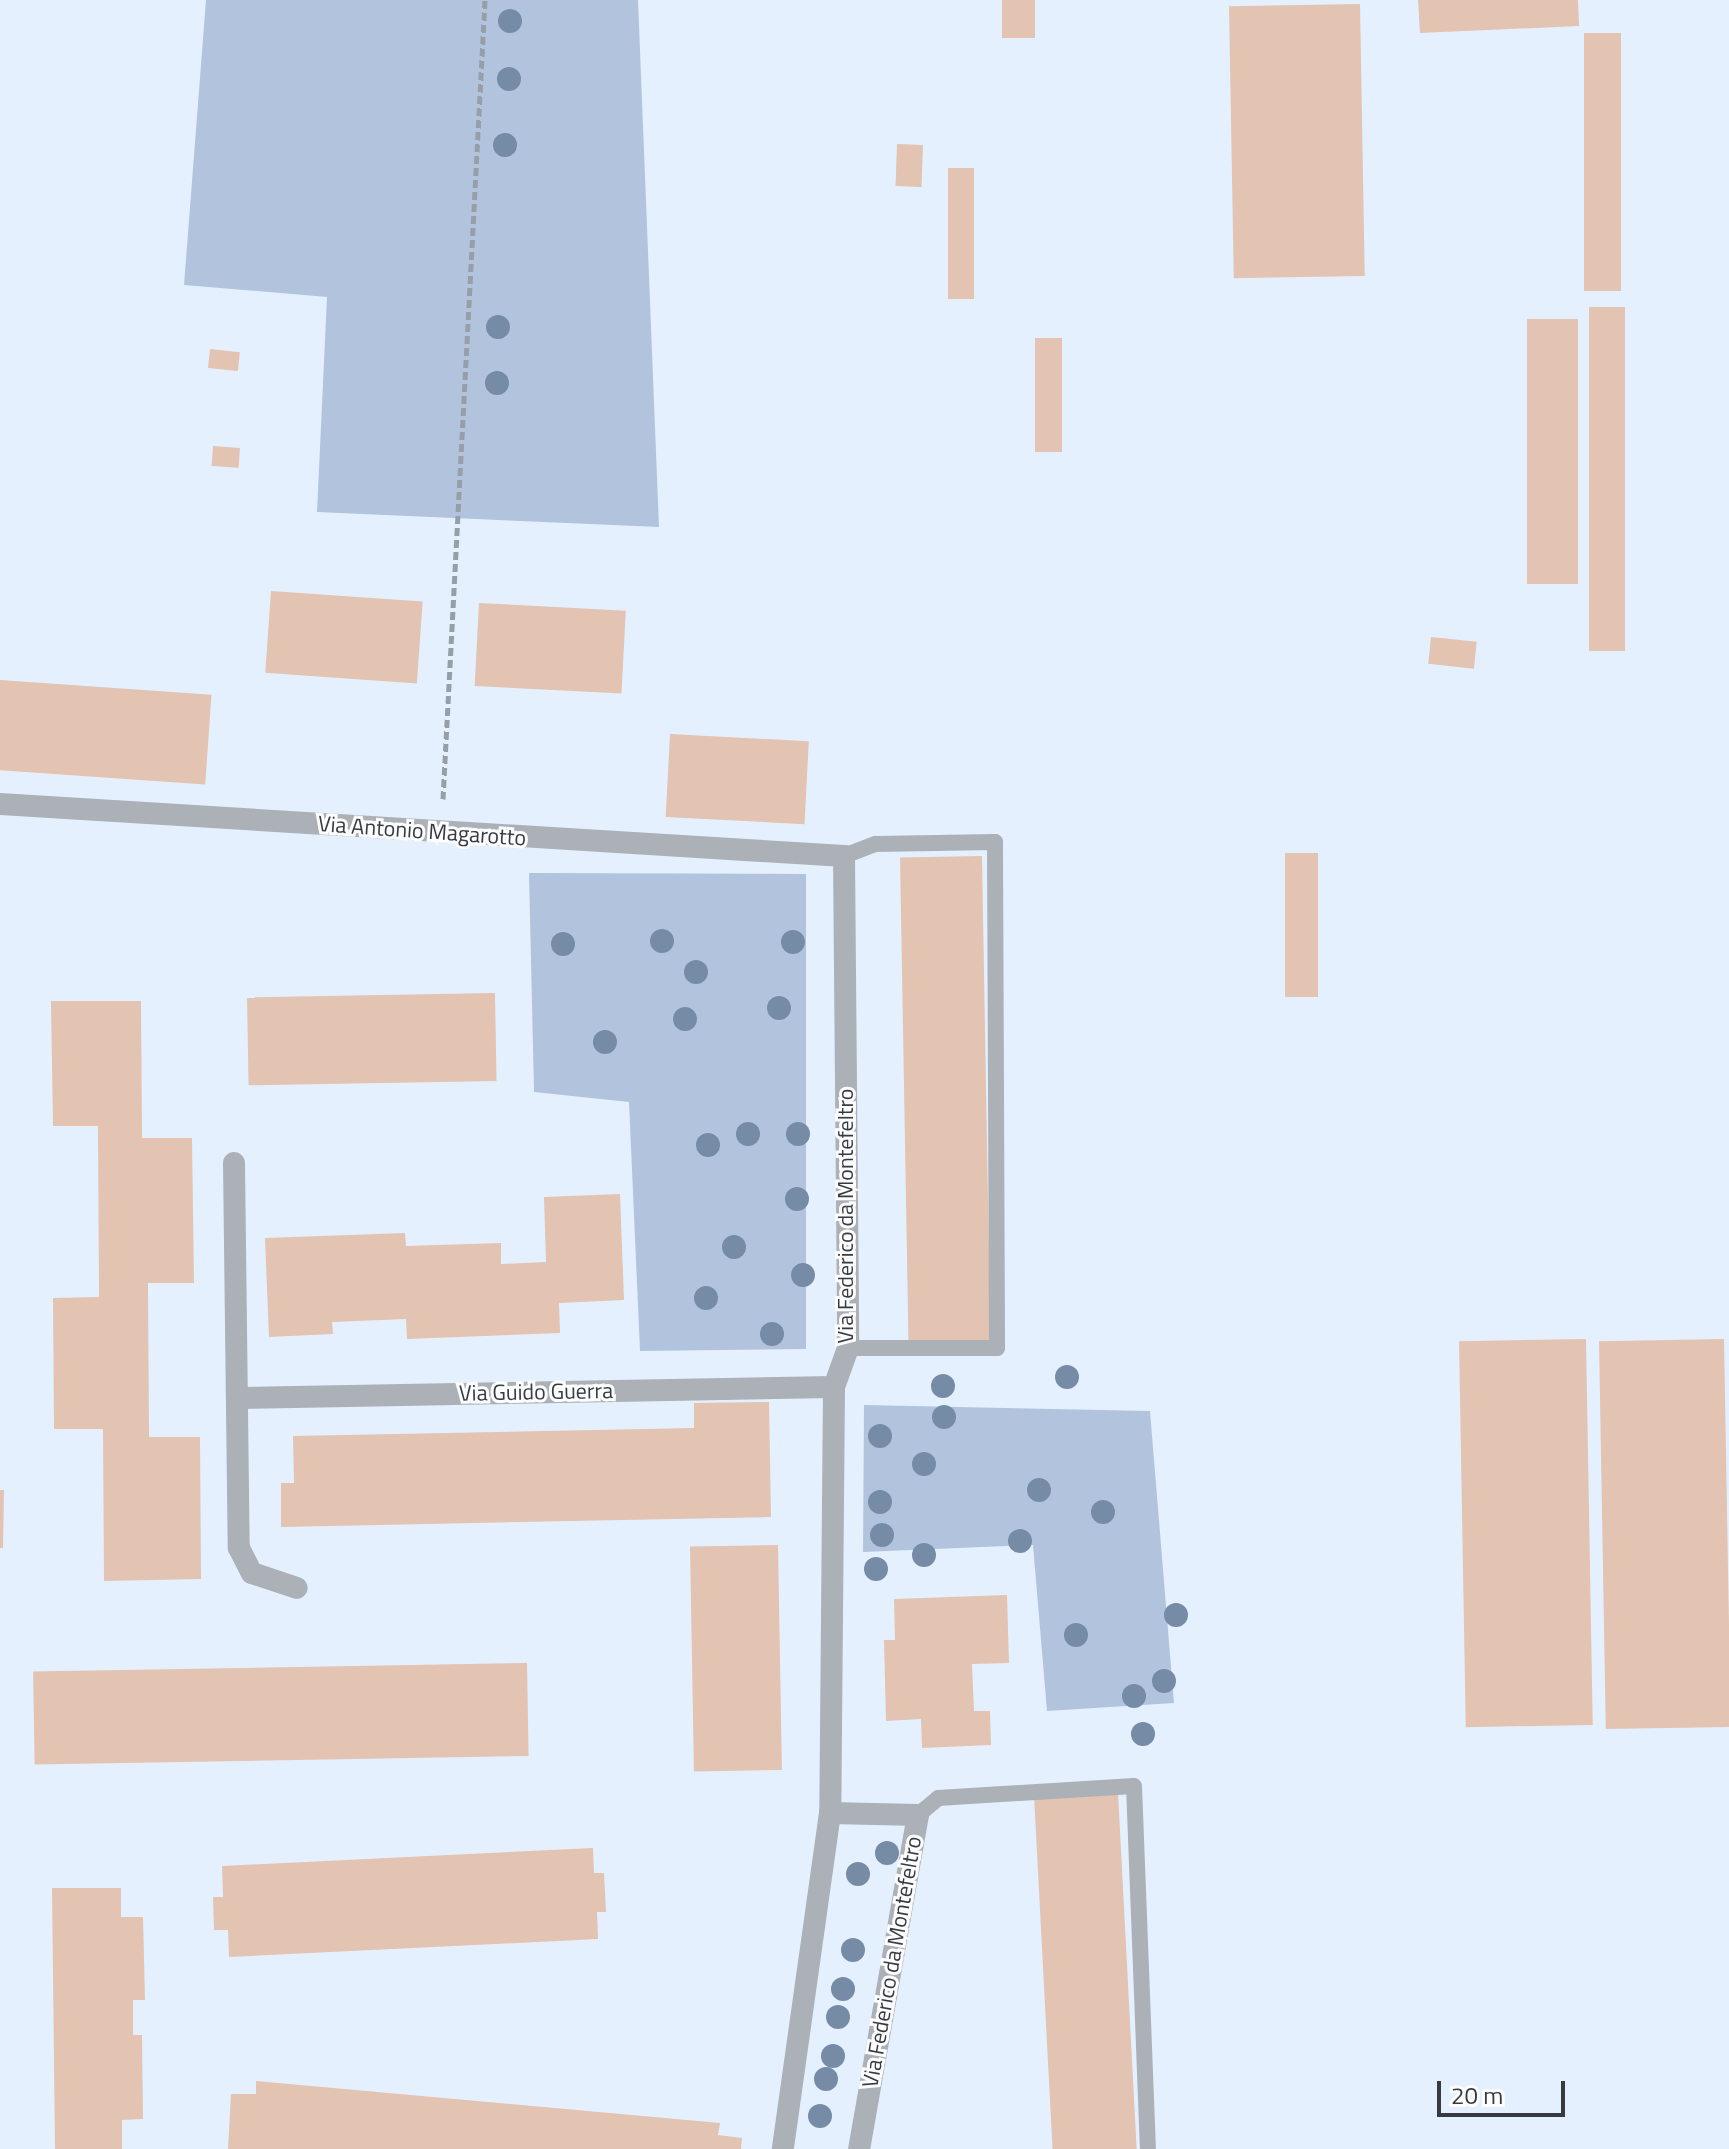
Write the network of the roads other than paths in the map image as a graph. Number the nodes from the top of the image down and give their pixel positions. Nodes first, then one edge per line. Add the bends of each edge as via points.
1 (0, 804) edge
2 (844, 856) junction
3 (234, 1163) dead end
4 (848, 1348) junction
5 (834, 1387) junction
6 (239, 1398) junction
7 (297, 1588) dead end
8 (830, 1813) junction
9 (918, 1815) junction
10 (783, 2149) edge
11 (859, 2149) edge
12 (1148, 2149) edge

1 - 2 street, Via Antonio Magarotto
2 - 4 street, Via Federico da Montefeltro
2 - 4 lane via 876,844 995,842 997,1348
3 - 6 street
4 - 5 street, Via Federico da Montefeltro
5 - 6 street, Via Guido Guerra
5 - 8 street, Via Federico da Montefeltro
6 - 7 street via 239,1548 252,1573
8 - 9 street, Via Federico da Montefeltro
8 - 10 street, Via Federico da Montefeltro
9 - 11 street, Via Federico da Montefeltro
9 - 12 lane via 938,1798 1134,1786

